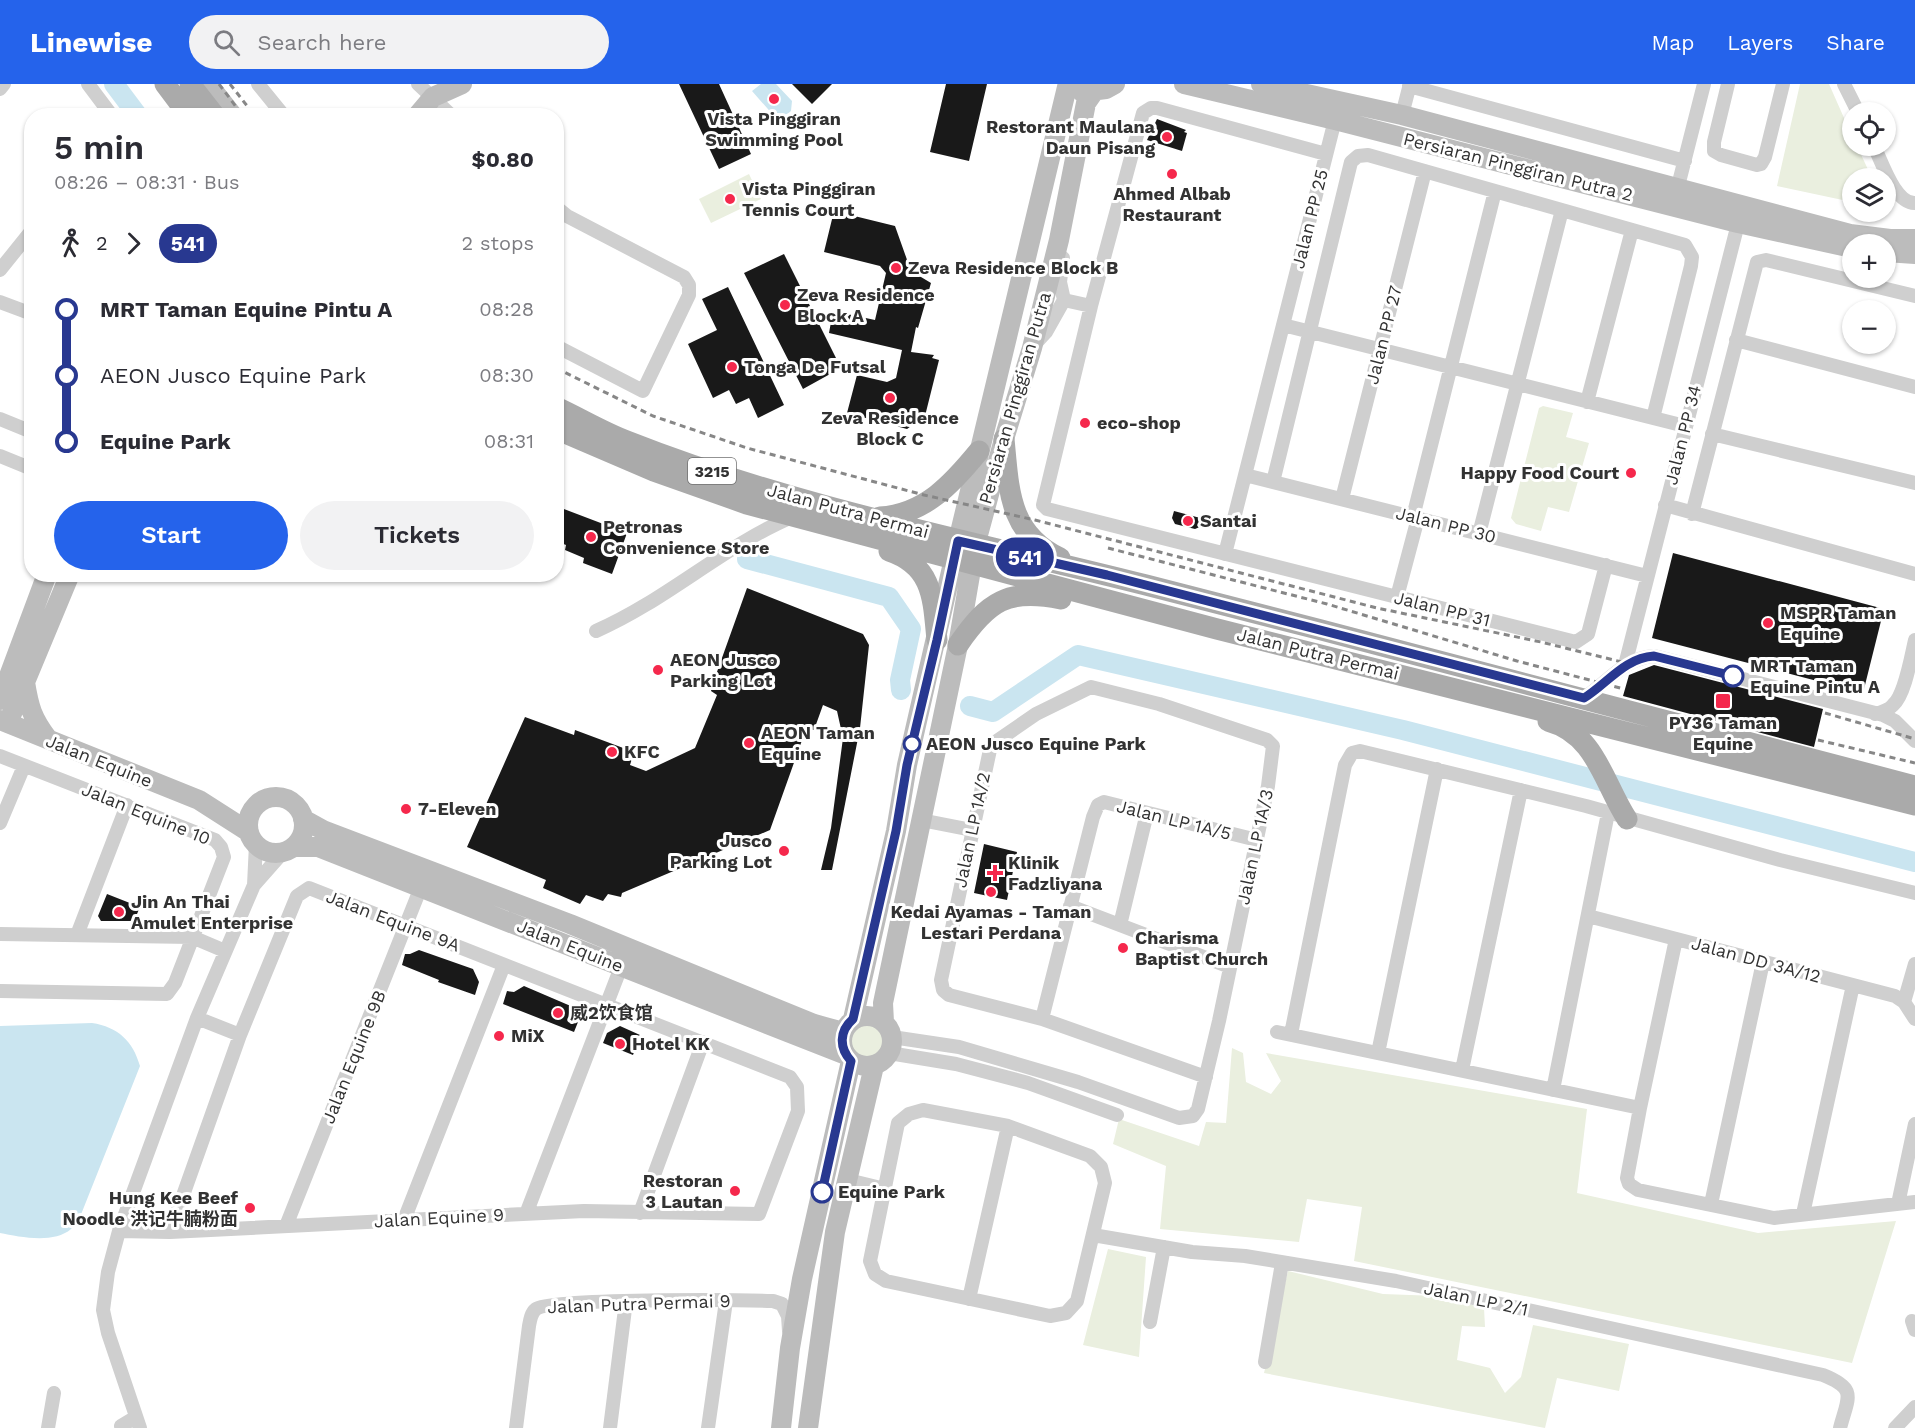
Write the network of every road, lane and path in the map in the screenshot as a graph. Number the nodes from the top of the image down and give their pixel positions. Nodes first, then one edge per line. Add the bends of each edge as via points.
1 (4, 84) edge
2 (88, 84) edge
3 (165, 84) edge
4 (190, 84) edge
5 (208, 84) edge
6 (258, 84) edge
7 (1115, 84) edge
8 (1184, 84) edge
9 (1261, 84) edge
10 (1704, 84) edge
11 (1728, 84) edge
12 (1783, 84) edge
13 (1844, 84) edge
14 (1409, 85) edge
15 (457, 86) edge
16 (1065, 86) edge
17 (0, 89) edge
18 (1093, 93) junction
19 (1853, 102) edge
20 (436, 104) edge
21 (106, 108) edge
22 (183, 108) edge
23 (209, 108) edge
24 (227, 108) edge
25 (278, 108) edge
26 (1337, 111) junction
27 (1402, 115) junction
28 (1326, 154) junction
29 (1879, 156) edge
30 (1685, 161) junction
31 (1425, 171) junction
32 (1677, 190) junction
33 (1495, 191) junction
34 (1915, 203) edge
35 (1562, 210) junction
36 (564, 214) edge
37 (1740, 214) junction
38 (1632, 230) junction
39 (1915, 239) edge
40 (24, 240) edge
41 (1059, 240) junction
42 (1842, 245) edge
43 (1896, 253) edge
44 (1915, 254) edge
45 (0, 270) edge
46 (1050, 271) junction
47 (1915, 296) edge
48 (1064, 300) junction
49 (0, 302) edge
50 (1091, 306) junction
51 (24, 311) edge
52 (1012, 315) junction
53 (1283, 325) junction
54 (1310, 332) junction
55 (1736, 340) junction
56 (1032, 348) junction
57 (564, 350) edge
58 (1380, 350) junction
59 (1450, 367) junction
60 (1518, 384) junction
61 (1915, 387) edge
62 (1587, 402) junction
63 (564, 411) edge
64 (1653, 418) junction
65 (0, 419) edge
66 (1685, 426) junction
67 (24, 429) edge
68 (564, 432) edge
69 (1712, 434) junction
70 (1004, 439) junction
71 (979, 451) junction
72 (0, 456) edge
73 (24, 466) edge
74 (1245, 475) junction
75 (1273, 482) junction
76 (1915, 483) edge
77 (1342, 499) junction
78 (1665, 505) junction
79 (1692, 514) junction
80 (794, 516) junction
81 (874, 518) junction
82 (1415, 518) junction
83 (826, 525) junction
84 (1479, 534) junction
85 (964, 553) junction
86 (1225, 554) junction
87 (1606, 565) junction
88 (1085, 570) junction
89 (1915, 574) edge
90 (1647, 576) junction
91 (44, 582) edge
92 (66, 582) edge
93 (1397, 597) junction
94 (1168, 615) junction
95 (596, 631) dead end
96 (937, 640) junction
97 (1915, 640) edge
98 (958, 645) junction
99 (1913, 656) edge
100 (1625, 665) junction
101 (1402, 675) junction
102 (12, 681) edge
103 (1903, 689) junction
104 (1584, 698) junction
105 (0, 700) edge
106 (1875, 714) junction
107 (4, 721) edge
108 (1267, 740) joint
109 (1915, 740) edge
110 (50, 741) junction
111 (0, 756) edge
112 (24, 766) junction
113 (1437, 769) junction
114 (1915, 786) edge
115 (1521, 790) junction
116 (200, 800) junction
117 (127, 805) junction
118 (1915, 805) edge
119 (253, 810) junction
120 (1617, 812) junction
121 (1147, 813) junction
122 (303, 819) junction
123 (921, 820) junction
124 (0, 823) edge
125 (972, 830) junction
126 (253, 838) junction
127 (1257, 840) junction
128 (289, 849) junction
129 (254, 885) junction
130 (421, 887) junction
131 (1915, 893) edge
132 (1070, 906) junction
133 (1588, 916) junction
134 (1120, 925) junction
135 (405, 926) junction
136 (0, 934) edge
137 (76, 936) junction
138 (192, 937) junction
139 (1676, 939) junction
140 (225, 951) junction
141 (1763, 962) junction
142 (1915, 964) edge
143 (504, 965) junction
144 (621, 967) junction
145 (1230, 967) junction
146 (1853, 985) junction
147 (0, 991) edge
148 (1904, 1002) junction
149 (606, 1004) junction
150 (197, 1018) junction
151 (1042, 1019) junction
152 (1915, 1019) edge
153 (848, 1025) junction
154 (240, 1035) junction
155 (703, 1042) junction
156 (885, 1045) junction
157 (1378, 1053) junction
158 (848, 1058) junction
159 (1462, 1071) junction
160 (1206, 1077) junction
161 (1553, 1090) junction
162 (1640, 1108) junction
163 (1117, 1115) dead end
164 (1915, 1124) edge
165 (1008, 1126) junction
166 (848, 1180) junction
167 (885, 1189) junction
168 (1915, 1202) edge
169 (1711, 1204) junction
170 (1898, 1204) junction
171 (640, 1213) junction
172 (526, 1214) junction
173 (759, 1214) joint
174 (1803, 1214) junction
175 (404, 1220) junction
176 (286, 1226) junction
177 (119, 1231) junction
178 (170, 1232) junction
179 (1093, 1235) junction
180 (1164, 1247) junction
181 (1282, 1263) junction
182 (802, 1279) junction
183 (969, 1299) junction
184 (773, 1300) junction
185 (626, 1301) junction
186 (726, 1301) junction
187 (1150, 1322) dead end
188 (790, 1355) junction
189 (1265, 1362) dead end
190 (54, 1394) dead end
191 (1915, 1407) edge
192 (138, 1423) edge
193 (121, 1426) dead end
194 (48, 1428) edge
195 (516, 1428) edge
196 (610, 1428) edge
197 (708, 1428) edge
198 (781, 1428) edge
199 (792, 1428) edge
200 (808, 1428) edge
201 (1840, 1428) edge
202 (1895, 1428) edge

1 - 17 street
2 - 21 street
3 - 22 main road
4 - 23 main road
5 - 24 street
6 - 25 street
7 - 18 street
8 - 26 street, Persiaran Pinggiran Putra 2
9 - 26 street, Persiaran Pinggiran Putra 2
10 - 30 street
11 - 12 street via 1714,151 1757,165 1765,157
13 - 19 street
14 - 27 street
14 - 30 street
15 - 20 street
16 - 18 street
16 - 52 street, Persiaran Pinggiran Putra
18 - 41 street, Persiaran Pinggiran Putra via 1086,103
26 - 27 street, Persiaran Pinggiran Putra 2
26 - 28 street
26 - 37 street, Persiaran Pinggiran Putra 2
27 - 32 street, Persiaran Pinggiran Putra 2
28 - 50 street, Jalan PP 25 via 1157,108 1147,110 1140,119
28 - 53 street, Jalan PP 25
29 - 34 street via 1900,198
30 - 32 street
31 - 33 street
31 - 54 street via 1368,155 1351,162
31 - 58 street, Jalan PP 27
32 - 37 street, Persiaran Pinggiran Putra 2
33 - 35 street
33 - 59 street
35 - 38 street
35 - 60 street
36 - 57 street via 684,277 689,285 689,295 643,391
37 - 39 street, Persiaran Pinggiran Putra 2 via 1850,234
37 - 42 street, Persiaran Pinggiran Putra 2
37 - 66 street, Jalan PP 34
38 - 62 street
38 - 64 street via 1685,245 1689,250 1690,266
40 - 45 street
41 - 46 street, Persiaran Pinggiran Putra
41 - 48 street via 1063,258 1059,282
43 - 44 street
46 - 52 street via 1035,290 1024,314
46 - 56 street, Persiaran Pinggiran Putra
47 - 55 street via 1766,260 1757,262
48 - 50 street
48 - 56 street
49 - 51 street
50 - 86 street, Jalan PP 25 via 1042,505
52 - 71 street, Persiaran Pinggiran Putra
53 - 54 street
53 - 74 street, Jalan PP 25
54 - 58 street
54 - 75 street
55 - 61 street
55 - 69 street
56 - 70 street, Persiaran Pinggiran Putra
58 - 59 street
58 - 77 street, Jalan PP 27
59 - 60 street
59 - 82 street
60 - 62 street
60 - 84 street
62 - 64 street
63 - 81 main road, Jalan Putra Permai / 3215 via 623,440 753,486
64 - 66 street
65 - 67 street
66 - 78 street, Jalan PP 34
68 - 80 main road, Jalan Putra Permai / 3215 via 674,478
69 - 76 street
69 - 79 street
70 - 85 street, Persiaran Pinggiran Putra
70 - 88 main road via 1011,497 1029,537 1042,549
71 - 81 main road via 954,481 926,502 902,516
71 - 85 street, Persiaran Pinggiran Putra
72 - 73 street
74 - 75 street, Jalan PP 30
74 - 86 street, Jalan PP 25
75 - 77 street, Jalan PP 30
77 - 82 street, Jalan PP 30
78 - 79 street
78 - 90 street, Jalan PP 34
79 - 89 street
80 - 83 main road, Jalan Putra Permai / 3215
80 - 95 street via 741,542 651,603
81 - 85 main road, Jalan Putra Permai / 3215
82 - 84 street, Jalan PP 30
82 - 93 street
83 - 85 main road, Jalan Putra Permai / 3215
83 - 96 main road via 842,536 905,557 917,566 932,597
84 - 87 street, Jalan PP 30
85 - 88 main road, Jalan Putra Permai / 3215
85 - 94 main road, Jalan Putra Permai / 3215 via 1028,577
85 - 96 street
85 - 98 street
86 - 93 street, Jalan PP 31
87 - 90 street, Jalan PP 30
87 - 93 street, Jalan PP 31 via 1588,634 1576,642
88 - 104 main road, Jalan Putra Permai / 3215
90 - 100 street, Jalan PP 34
91 - 102 street
92 - 102 street
94 - 98 main road via 1107,609 1034,594 1010,597 975,620
94 - 101 main road, Jalan Putra Permai / 3215
96 - 153 street via 907,765 896,831
97 - 99 street
98 - 123 street
99 - 103 street
100 - 104 street
100 - 106 street via 1654,656
101 - 118 main road, Jalan Putra Permai / 3215
101 - 120 main road via 1455,696 1564,726 1598,759
102 - 105 street
102 - 107 street
102 - 110 street
103 - 106 street via 1894,705
103 - 109 street via 1902,712
104 - 114 main road, Jalan Putra Permai / 3215
106 - 109 street via 1895,721
107 - 110 street, Jalan Equine
108 - 125 street, Jalan LP 1A/2 via 1159,704 1089,687 1036,714 991,745
108 - 127 street, Jalan LP 1A/3 via 1273,746 1273,757
110 - 116 street, Jalan Equine
111 - 112 street, Jalan Equine 10
112 - 117 street, Jalan Equine 10
112 - 124 street
113 - 115 street
113 - 157 street
113 - 157 street via 1360,751 1353,753 1345,765 1284,1033
115 - 120 street
115 - 159 street
116 - 119 street, Jalan Equine
116 - 126 street, Jalan Equine
117 - 137 street
117 - 138 street, Jalan Equine 10 via 215,840 221,847 224,857
119 - 122 street via 262,801 281,797 293,802
119 - 126 street via 249,820
120 - 131 street via 1780,860
120 - 133 street
121 - 127 street, Jalan LP 1A/5
121 - 132 street, Jalan LP 1A/5 via 1104,802 1098,806
121 - 134 street
122 - 128 street via 303,831
122 - 153 street, Jalan Equine via 814,1024
123 - 125 street
123 - 156 street via 883,1003
125 - 151 street, Jalan LP 1A/2 via 941,980 943,990
126 - 128 street via 272,852
126 - 129 street
127 - 145 street, Jalan LP 1A/3
128 - 129 street
128 - 130 street, Jalan Equine via 318,847
129 - 140 street
130 - 135 street, Jalan Equine 9B
130 - 144 street, Jalan Equine
132 - 134 street
132 - 151 street, Jalan LP 1A/5
133 - 139 street, Jalan DD 3A/12
133 - 161 street
134 - 145 street
135 - 143 street, Jalan Equine 9A
135 - 154 street, Jalan Equine 9A via 309,888 302,891
135 - 176 street, Jalan Equine 9B
136 - 137 street
137 - 138 street
138 - 140 street
138 - 147 street, Jalan Equine 10 via 167,994
139 - 141 street, Jalan DD 3A/12
139 - 162 street
140 - 150 street
141 - 146 street, Jalan DD 3A/12
141 - 169 street
142 - 148 street
143 - 149 street, Jalan Equine 9A
143 - 175 street
144 - 149 street
144 - 158 street, Jalan Equine
145 - 160 street, Jalan LP 1A/3
146 - 148 street, Jalan DD 3A/12
146 - 174 street
148 - 152 street
149 - 155 street, Jalan Equine 9A
149 - 172 street
150 - 154 street
150 - 177 street
151 - 160 street
153 - 156 street via 869,1015
153 - 158 street via 841,1040
154 - 178 street, Jalan Equine 9A
155 - 171 street
155 - 173 street, Jalan Equine 9A via 790,1077 797,1087 798,1111
156 - 158 street via 862,1067
156 - 160 street, Jalan LP 1A/3 via 959,1047 1078,1082 1179,1118 1192,1116 1198,1109
156 - 163 street via 1028,1083
156 - 166 street
157 - 159 street
158 - 182 street
159 - 161 street
161 - 162 street
162 - 169 street via 1629,1184 1638,1190
164 - 170 street
165 - 167 street via 923,1110 909,1114 898,1124
165 - 179 street via 1090,1156 1101,1167 1105,1183
165 - 183 street
166 - 167 street
166 - 200 street via 836,1232
167 - 183 street via 870,1262 875,1274 886,1281
168 - 170 street
169 - 174 street via 1774,1218
170 - 174 street
171 - 172 street, Jalan Equine 9
171 - 173 street, Jalan Equine 9
172 - 175 street, Jalan Equine 9
175 - 176 street, Jalan Equine 9
176 - 178 street, Jalan Equine 9
177 - 178 street, Jalan Equine 9
177 - 192 street via 108,1272 104,1310
179 - 180 street, Jalan LP 2/1
179 - 183 street via 1077,1301 1066,1313 1050,1317
180 - 181 street, Jalan LP 2/1
180 - 187 street
181 - 189 street
181 - 201 street, Jalan LP 2/1 via 1396,1281 1832,1378 1841,1382 1848,1394
182 - 184 street via 791,1292
182 - 188 street
184 - 186 street, Jalan Putra Permai 9
184 - 188 street via 782,1304 788,1316
185 - 186 street, Jalan Putra Permai 9
185 - 195 street, Jalan Putra Permai 9 via 543,1306 536,1310 529,1326
185 - 196 street
186 - 197 street
188 - 198 street
188 - 199 street
190 - 194 street
191 - 202 street
192 - 193 street

